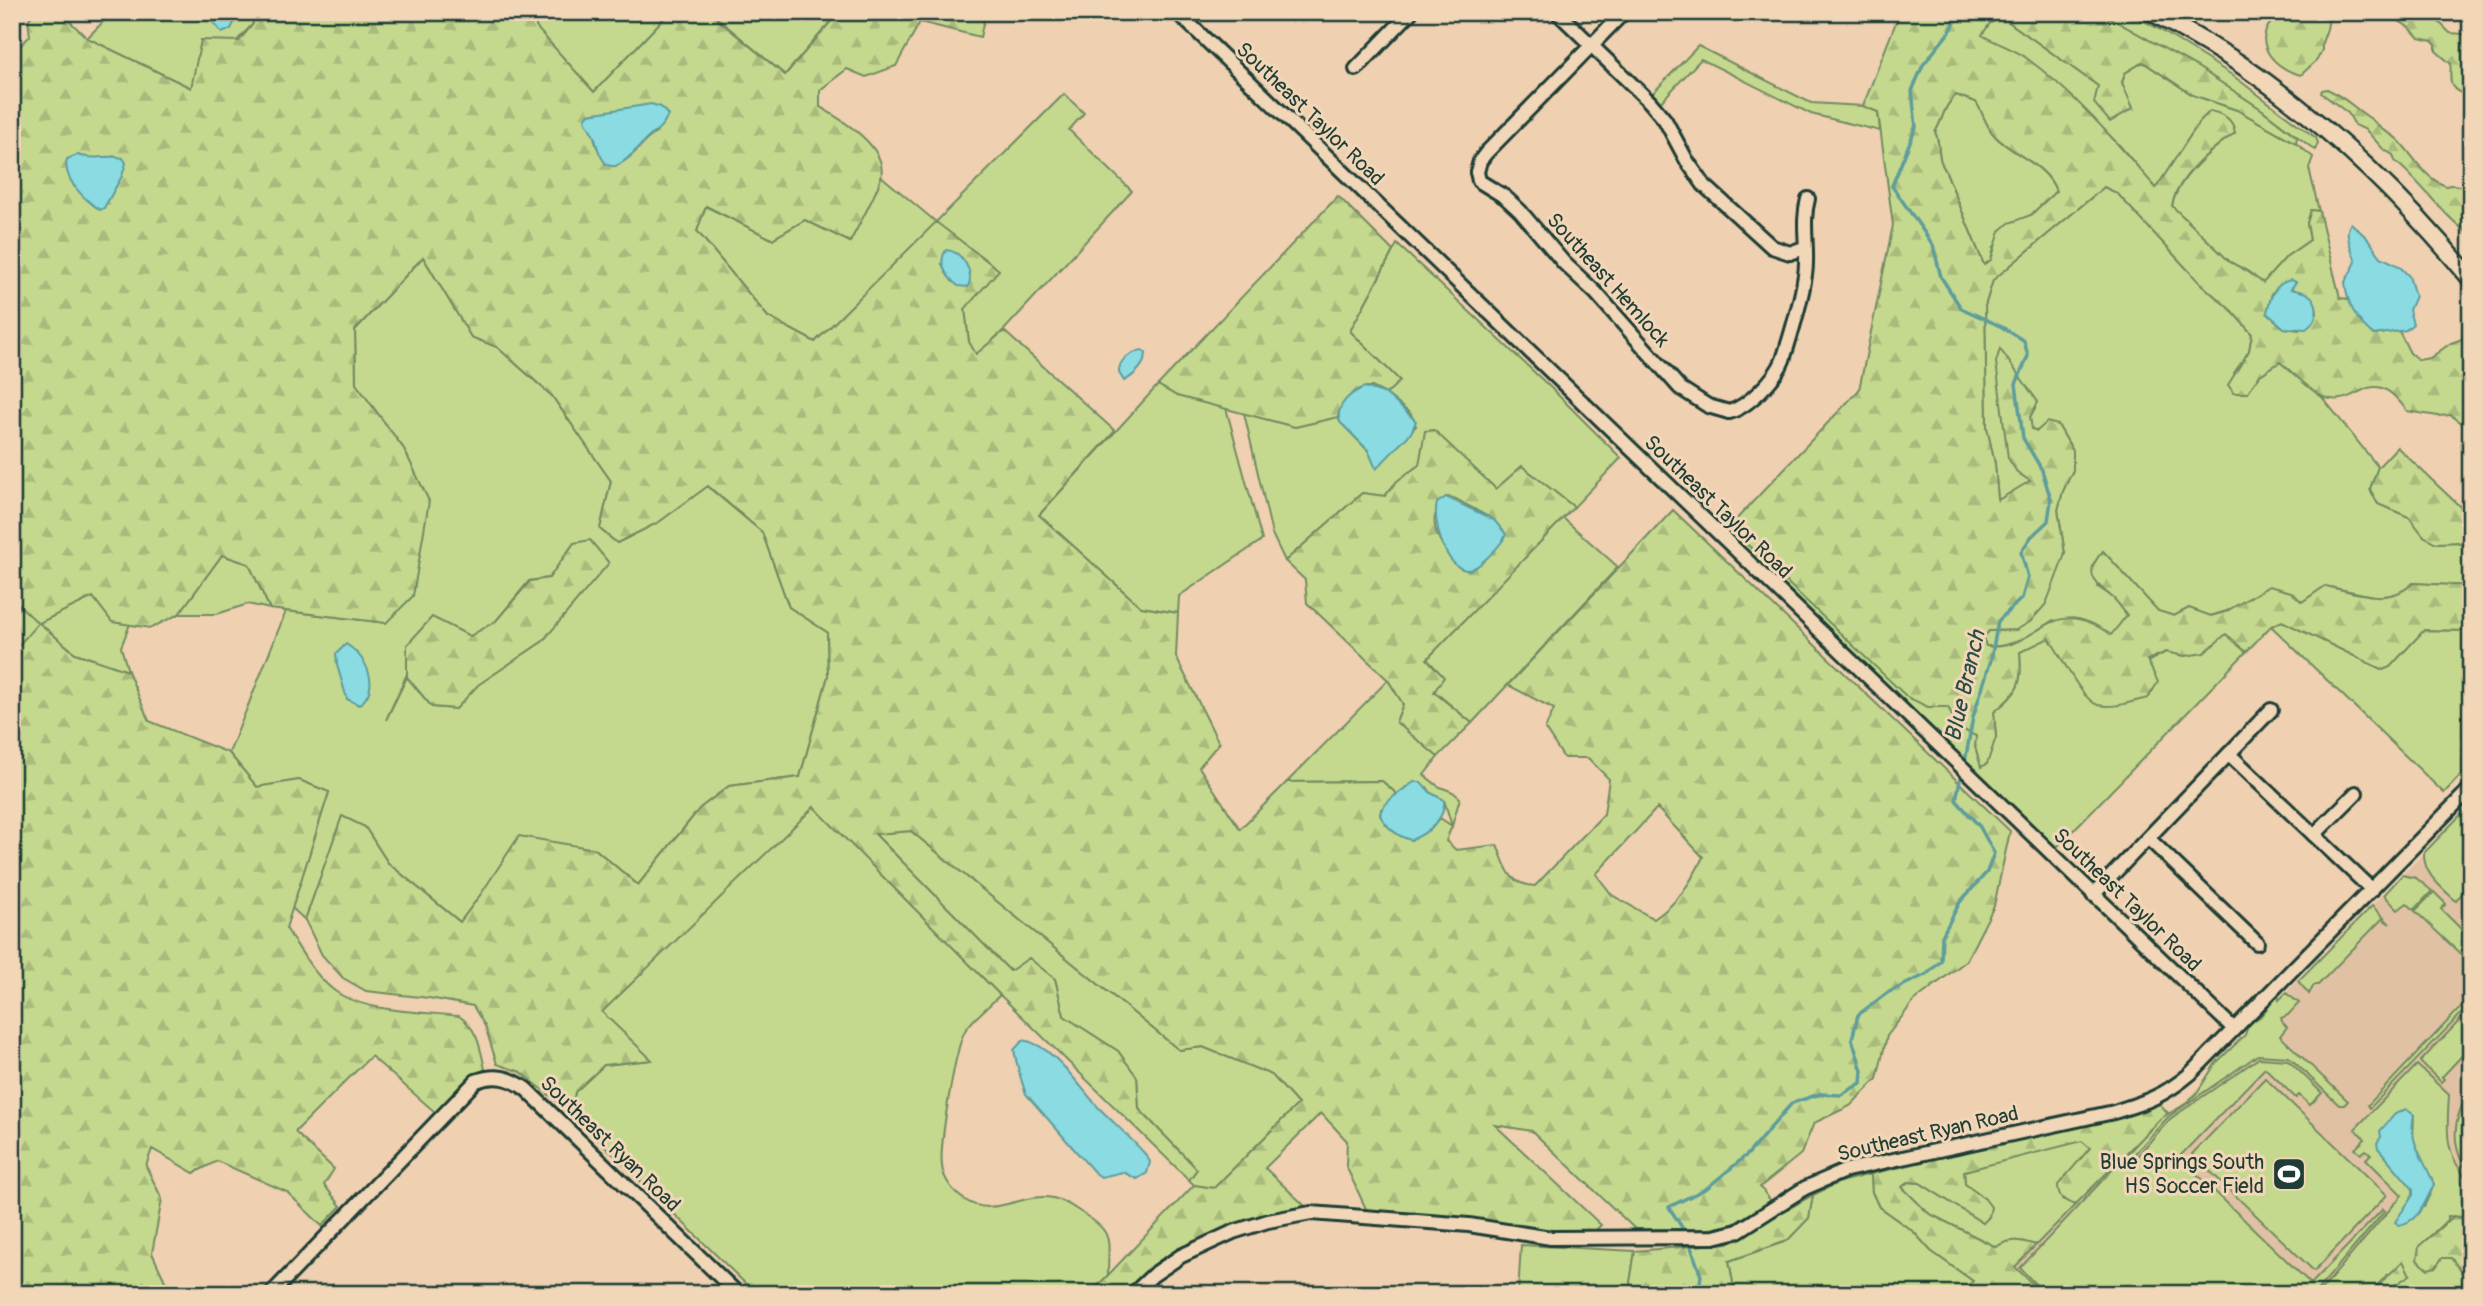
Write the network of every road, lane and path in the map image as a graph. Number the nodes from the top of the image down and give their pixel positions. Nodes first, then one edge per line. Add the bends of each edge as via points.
1 (1177, 12) edge
2 (1411, 12) edge
3 (1557, 12) edge
4 (1624, 12) edge
5 (2152, 12) edge
6 (1591, 47) junction
7 (1356, 69) dead end
8 (1808, 198) dead end
9 (1804, 248) junction
10 (2471, 279) edge
11 (1730, 412) junction
12 (1731, 426) dead end
13 (2272, 710) dead end
14 (2229, 754) junction
15 (2471, 788) edge
16 (2356, 793) dead end
17 (2314, 835) junction
18 (2149, 839) junction
19 (2372, 890) junction
20 (2093, 895) junction
21 (2257, 943) dead end
22 (2234, 1029) junction
23 (271, 1294) edge
24 (738, 1294) edge
25 (1133, 1294) edge

1 - 20 street, Southeast Taylor Road
2 - 7 street
3 - 6 street
4 - 6 street
5 - 10 main road via 2239,63 2299,107 2380,179
6 - 9 street via 1665,120 1704,184 1772,247 1790,253
6 - 11 street, Southeast Hemlock via 1470,172 1520,211 1680,388 1709,406
8 - 9 street
9 - 11 street via 1805,274 1782,362 1749,403
11 - 12 street
13 - 14 street
14 - 17 street
14 - 18 street
15 - 19 street, Southeast Ryan Road
16 - 17 street
17 - 19 street
18 - 20 street
18 - 21 street
19 - 22 street, Southeast Ryan Road
20 - 22 street, Southeast Taylor Road
22 - 25 street, Southeast Ryan Road via 2190,1074 2154,1099 2114,1112 1847,1170 1805,1188 1738,1231 1714,1237 1551,1238 1469,1225 1311,1213 1268,1221 1202,1246 1153,1275
23 - 24 street, Southeast Ryan Road via 476,1081 493,1076 526,1089

